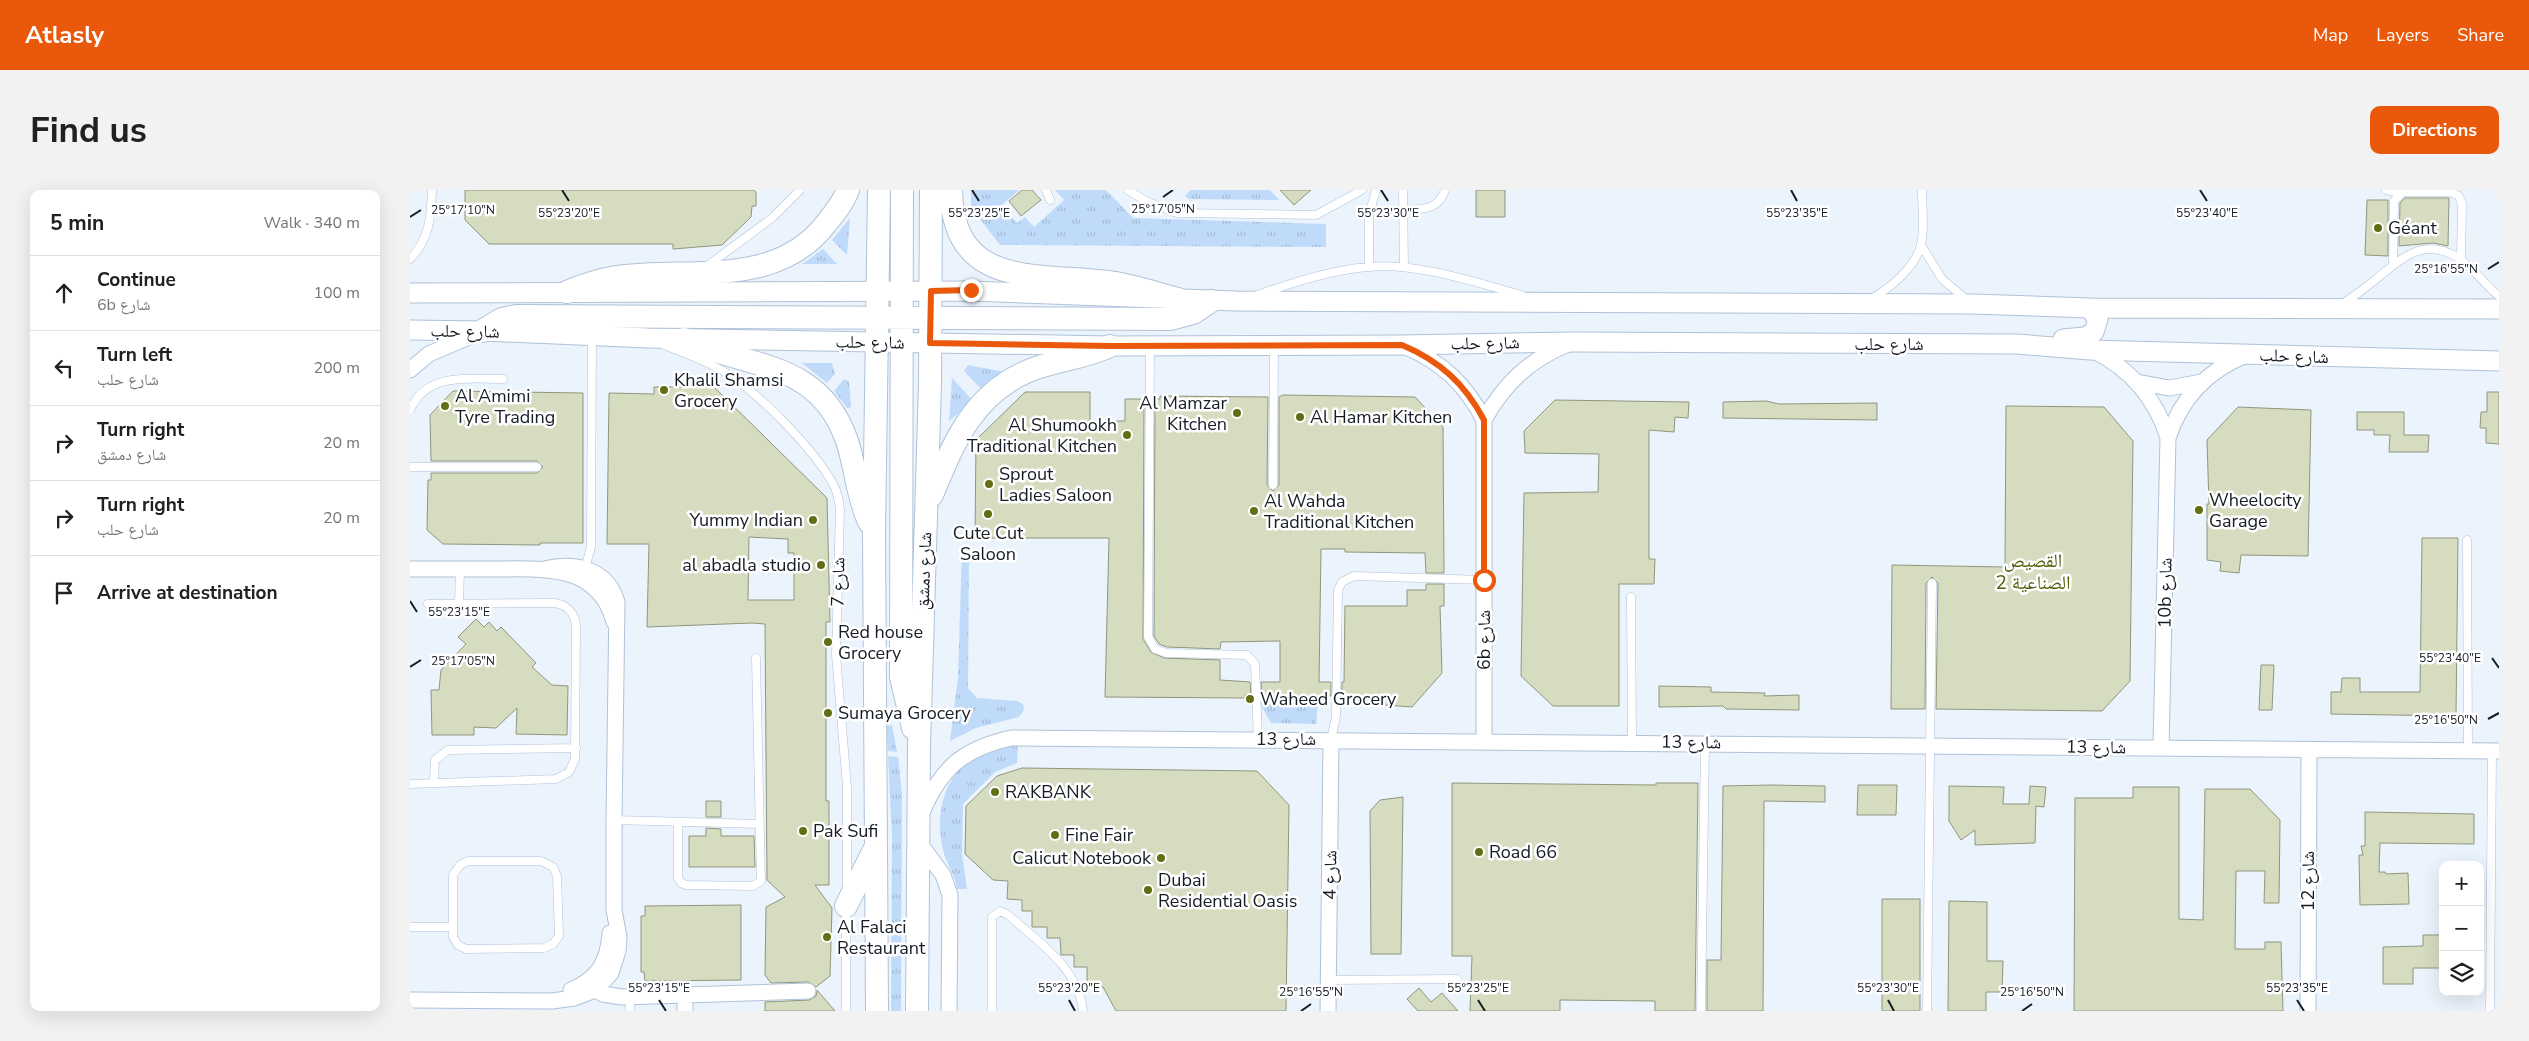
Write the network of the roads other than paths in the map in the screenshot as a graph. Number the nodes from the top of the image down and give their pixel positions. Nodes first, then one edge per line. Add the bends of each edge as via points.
1 (432, 190) edge
2 (800, 190) edge
3 (848, 190) edge
4 (879, 190) edge
5 (902, 190) edge
6 (932, 190) edge
7 (950, 190) edge
8 (1046, 190) edge
9 (1128, 190) edge
10 (1362, 190) edge
11 (1376, 190) edge
12 (1403, 190) edge
13 (1445, 190) edge
14 (1922, 190) edge
15 (2386, 190) edge
16 (2399, 193) junction
17 (1050, 200) dead end
18 (1403, 210) junction
19 (1921, 245) junction
20 (410, 259) edge
21 (2461, 260) junction
22 (2394, 264) junction
23 (1369, 266) junction
24 (1404, 267) junction
25 (697, 273) junction
26 (878, 291) junction
27 (902, 291) junction
28 (931, 291) junction
29 (567, 292) junction
30 (410, 294) edge
31 (2499, 296) edge
32 (1178, 299) junction
33 (1211, 300) junction
34 (1236, 301) junction
35 (1551, 304) junction
36 (1863, 304) junction
37 (1973, 304) junction
38 (2089, 308) junction
39 (2336, 308) junction
40 (2499, 309) edge
41 (877, 317) junction
42 (902, 318) junction
43 (930, 318) junction
44 (410, 330) edge
45 (482, 331) junction
46 (592, 336) junction
47 (648, 338) junction
48 (684, 339) junction
49 (877, 342) junction
50 (1574, 342) junction
51 (903, 343) junction
52 (930, 343) junction
53 (1150, 344) junction
54 (2017, 344) junction
55 (1274, 345) junction
56 (1402, 345) junction
57 (1110, 346) junction
58 (2090, 350) junction
59 (2248, 354) junction
60 (2499, 361) edge
61 (410, 370) edge
62 (502, 379) dead end
63 (2137, 382) junction
64 (2202, 382) junction
65 (410, 410) edge
66 (1484, 420) junction
67 (2168, 438) junction
68 (537, 466) dead end
69 (410, 467) edge
70 (1273, 485) dead end
71 (926, 510) junction
72 (874, 532) junction
73 (2467, 540) dead end
74 (585, 568) junction
75 (410, 569) edge
76 (460, 569) junction
77 (544, 569) junction
78 (1484, 580) junction
79 (1932, 583) dead end
80 (1631, 597) dead end
81 (428, 604) dead end
82 (459, 604) junction
83 (616, 628) junction
84 (756, 658) dead end
85 (1258, 739) junction
86 (1331, 740) junction
87 (1484, 741) junction
88 (1632, 742) junction
89 (1705, 743) junction
90 (1931, 745) junction
91 (919, 747) junction
92 (576, 748) junction
93 (2161, 748) junction
94 (2309, 751) junction
95 (2468, 751) junction
96 (2496, 751) edge
97 (434, 783) junction
98 (410, 784) edge
99 (919, 818) junction
100 (614, 820) junction
101 (678, 822) junction
102 (760, 824) junction
103 (918, 841) junction
104 (876, 847) junction
105 (846, 906) junction
106 (614, 910) junction
107 (410, 927) edge
108 (453, 927) junction
109 (1457, 979) dead end
110 (1329, 980) junction
111 (595, 990) junction
112 (808, 991) dead end
113 (685, 994) junction
114 (541, 999) junction
115 (410, 1000) edge
116 (630, 1004) edge
117 (685, 1011) edge
118 (846, 1011) edge
119 (877, 1011) edge
120 (917, 1011) edge
121 (949, 1011) edge
122 (992, 1011) edge
123 (1083, 1011) edge
124 (1328, 1011) edge
125 (1701, 1011) edge
126 (1927, 1011) edge
127 (2308, 1011) edge
128 (2490, 1011) edge

1 - 20 lane via 428,231
2 - 25 lane via 772,218
3 - 25 main road via 817,235 785,256 756,267
4 - 26 main road
5 - 27 main road
6 - 28 main road, شارع دمشق
7 - 32 main road via 951,210 960,237 978,258 991,266 1018,274 1110,282
8 - 17 lane
9 - 10 lane via 1177,213 1316,215
11 - 23 lane via 1370,215
12 - 18 lane
13 - 18 lane via 1434,206
14 - 19 lane
15 - 16 lane
16 - 21 lane via 2451,192 2459,196 2462,204
16 - 22 lane via 2394,201
18 - 24 lane
19 - 36 lane via 1897,280
19 - 37 lane via 1942,279
21 - 22 lane via 2448,253 2430,250 2412,252
21 - 31 lane
22 - 39 lane
23 - 24 lane
23 - 34 lane via 1326,274
24 - 35 lane
25 - 29 main road via 620,276
26 - 27 street
26 - 29 street
26 - 41 main road
27 - 28 street
27 - 42 main road
28 - 32 street
28 - 43 main road, شارع دمشق
29 - 30 street
32 - 33 street
33 - 34 street
33 - 43 main road via 1193,313 1171,319
34 - 35 street
35 - 36 street
36 - 37 street
37 - 38 street
38 - 39 street
38 - 54 street via 2096,314 2098,324 2090,335
39 - 40 street
41 - 42 main road
41 - 45 main road via 516,316 502,319
41 - 49 main road
42 - 43 main road
42 - 51 main road
43 - 52 main road, شارع دمشق
44 - 45 street, شارع حلب
45 - 46 street, شارع حلب
45 - 61 street via 430,354
46 - 47 street, شارع حلب
46 - 74 lane via 591,547
47 - 48 street, شارع حلب
47 - 105 lane, شارع 7 via 724,372 751,392 804,446 827,474 838,497 836,655 847,788
48 - 49 street, شارع حلب
48 - 72 main road via 722,354 761,362 787,372 820,396 847,440 858,492
49 - 51 street, شارع حلب
49 - 72 main road
50 - 54 street, شارع حلب
50 - 56 street, شارع حلب
50 - 66 street via 1530,363 1501,392
51 - 52 street, شارع حلب
51 - 91 main road via 901,677
52 - 57 street, شارع حلب
52 - 71 main road, شارع دمشق
53 - 55 street, شارع حلب
53 - 57 street, شارع حلب
53 - 85 lane via 1148,637 1155,649 1166,653 1247,655 1252,658 1255,664
54 - 58 street, شارع حلب
55 - 56 street, شارع حلب
55 - 70 lane
56 - 66 street, 6b شارع via 1423,354 1459,382
57 - 71 main road via 1084,357 1026,372 983,400 958,434
58 - 59 street, شارع حلب
58 - 63 street, 10b شارع via 2108,358
59 - 60 street, شارع حلب
59 - 64 street, 10b شارع via 2216,370
62 - 65 lane via 440,381 421,393
63 - 64 street via 2169,388
63 - 67 street, 10b شارع via 2156,408
64 - 67 street, 10b شارع via 2181,408
66 - 78 street, 6b شارع
67 - 93 street, 10b شارع
68 - 69 lane
71 - 91 main road, شارع دمشق
72 - 104 main road
73 - 95 lane
74 - 77 street via 564,566
74 - 83 street via 603,578 615,594
75 - 76 street
76 - 77 street
76 - 82 lane
77 - 83 street via 566,572 586,582 602,597
78 - 86 lane via 1354,576 1342,582 1338,590 1336,716
78 - 87 street, 6b شارع
79 - 90 lane
80 - 88 lane
81 - 82 lane
82 - 92 lane via 555,603 571,611 576,626
83 - 100 street
84 - 102 lane
85 - 86 street, شارع 13
85 - 99 street, شارع 13 via 1034,737 988,743 966,753 946,770 932,789
86 - 87 street, شارع 13
86 - 110 street, شارع 4
87 - 88 street, شارع 13
88 - 89 street, شارع 13
89 - 90 street, شارع 13
89 - 125 lane
90 - 93 street, شارع 13
90 - 126 lane
91 - 99 main road, شارع دمشق
92 - 97 lane via 574,766 564,777 556,779
92 - 97 lane via 448,750 435,760
93 - 94 street, شارع 13
94 - 95 street, شارع 13
94 - 127 street, شارع 12
95 - 96 street, شارع 13
96 - 128 lane
97 - 98 lane
99 - 103 main road, شارع دمشق
100 - 101 lane
100 - 106 street
101 - 102 lane
101 - 102 lane via 678,878 681,883 753,886 762,878
103 - 120 main road, شارع دمشق
103 - 121 street via 943,875 950,895
104 - 105 main road
104 - 119 main road
105 - 118 lane, شارع 7
106 - 111 street via 619,937 616,963
106 - 114 street via 609,948 600,970 582,985
107 - 108 lane
108 - 108 lane via 453,875 460,865 468,861 541,861 556,871 559,936 549,947 466,949 455,941
109 - 110 lane
110 - 124 street, شارع 4
111 - 114 street via 574,998
111 - 116 street
112 - 113 street
113 - 116 street
113 - 117 street
114 - 115 street
122 - 123 lane via 992,917 1000,911 1058,960 1082,996

